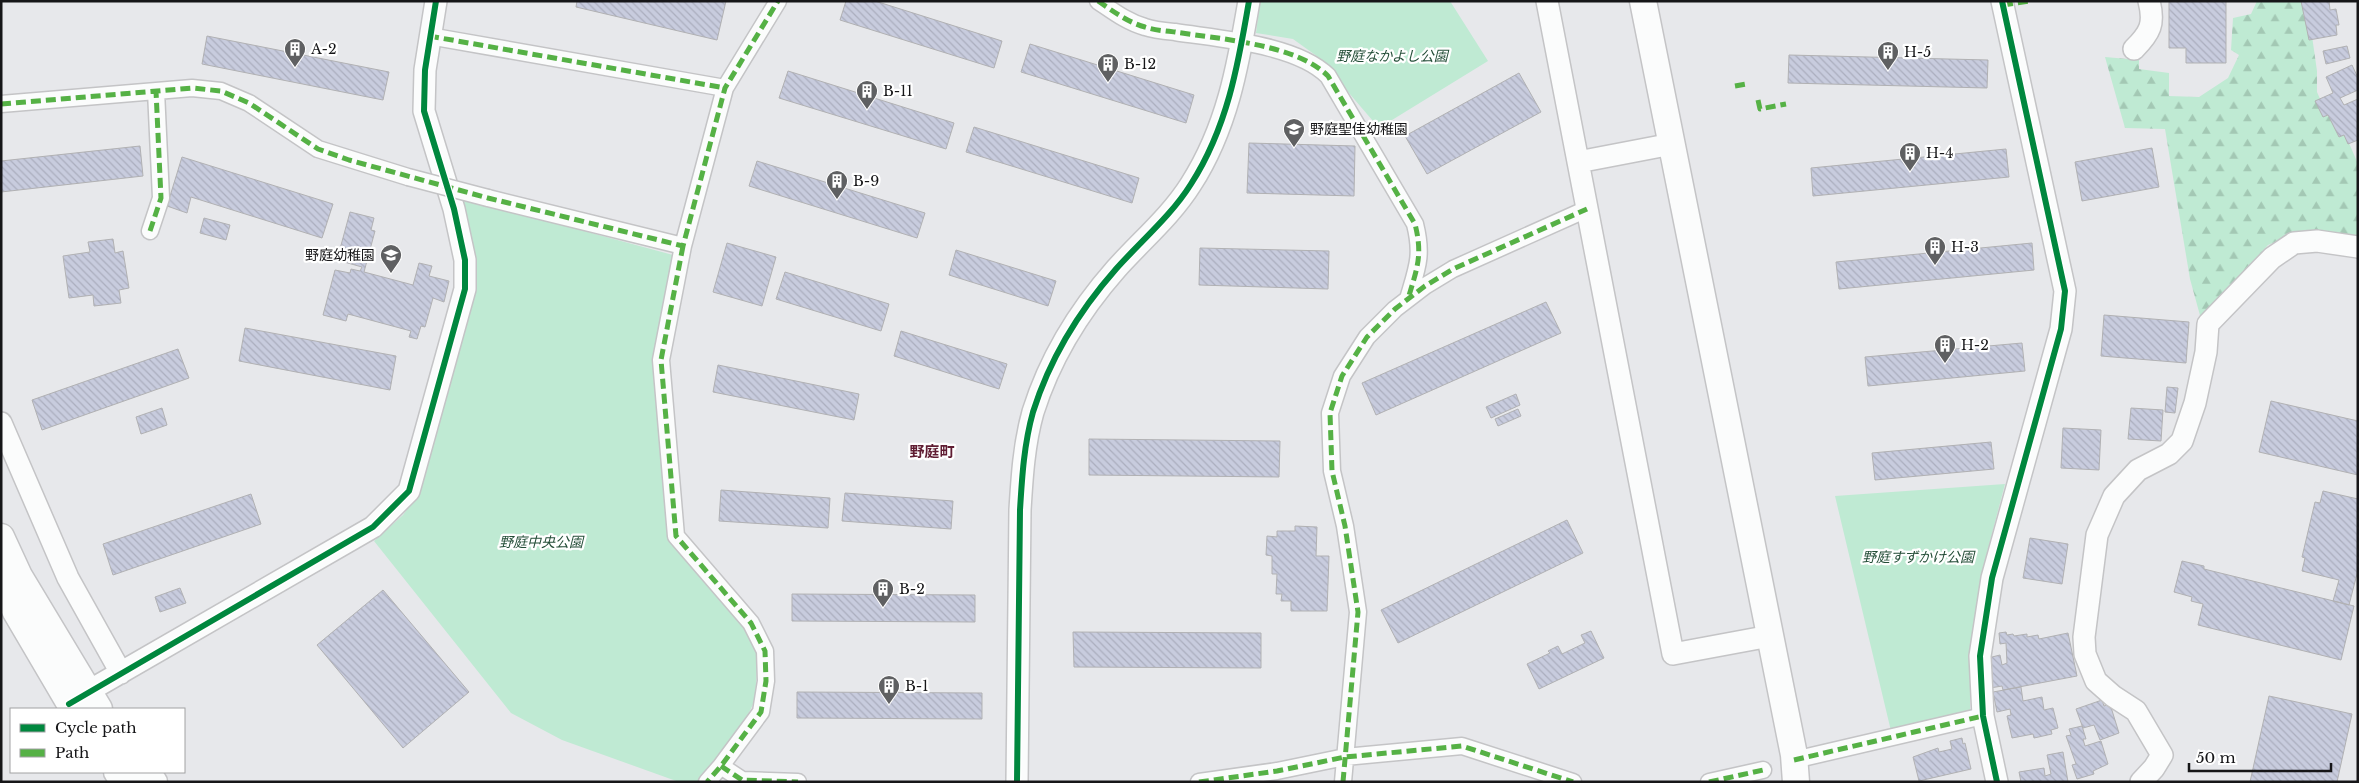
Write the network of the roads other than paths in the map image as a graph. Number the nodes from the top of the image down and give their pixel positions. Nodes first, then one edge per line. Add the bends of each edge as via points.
1 (436, 1) edge
2 (778, 1) edge
3 (1098, 1) edge
4 (1249, 1) edge
5 (1547, 1) edge
6 (1643, 1) edge
7 (2002, 1) edge
8 (2149, 1) edge
9 (429, 36) junction
10 (1242, 42) junction
11 (2134, 49) dead end
12 (725, 88) junction
13 (156, 91) junction
14 (1, 104) edge
15 (1672, 144) junction
16 (1578, 162) junction
17 (1587, 209) junction
18 (150, 230) dead end
19 (683, 246) junction
20 (2358, 247) edge
21 (1408, 300) junction
22 (1, 423) edge
23 (1, 537) edge
24 (1, 579) edge
25 (9, 617) edge
26 (1770, 636) junction
27 (121, 672) junction
28 (82, 704) edge
29 (1983, 716) junction
30 (1345, 757) junction
31 (721, 766) junction
32 (1762, 770) dead end
33 (1795, 771) edge
34 (707, 782) edge
35 (798, 782) edge
36 (1017, 782) edge
37 (1199, 782) edge
38 (1343, 782) edge
39 (1572, 782) edge
40 (1709, 782) edge
41 (1997, 782) edge
42 (2141, 782) edge

1 - 9 street
2 - 12 street
3 - 10 street via 1146,28
4 - 10 street
5 - 16 street
6 - 15 street
7 - 29 street via 2065,291 2061,329 1992,578 1980,656
8 - 11 street via 2153,16 2148,35
9 - 12 street
9 - 27 street via 424,111 454,209 465,260 465,289 409,491 373,527
10 - 21 street via 1299,56 1318,66 1328,76 1415,224 1420,246
10 - 36 street via 1225,117 1201,167 1179,202 1116,270 1076,320 1052,364 1033,413 1023,468 1020,510
12 - 19 street
13 - 14 street
13 - 18 street via 161,198
13 - 19 street, bridge via 192,88 221,91 249,102 318,149 408,177
15 - 16 street
15 - 26 street
16 - 17 street
17 - 21 street via 1453,269
17 - 26 street via 1673,654
19 - 31 street via 661,360 676,536 751,624 766,651 761,712
20 - 42 street via 2317,241 2294,243 2272,258 2208,324 2206,352 2195,403 2182,441 2169,454 2138,470 2114,496 2097,535 2084,637 2085,654 2096,680 2136,711 2162,755
21 - 30 street via 1367,337 1342,376 1330,413 1332,471 1358,612
22 - 27 street via 68,578
23 - 28 street
24 - 25 street
25 - 28 street
26 - 33 street
27 - 28 street
29 - 33 street
29 - 41 street
30 - 37 street
30 - 38 street
30 - 39 street via 1462,746
31 - 34 street
31 - 35 street via 742,780
32 - 40 street

